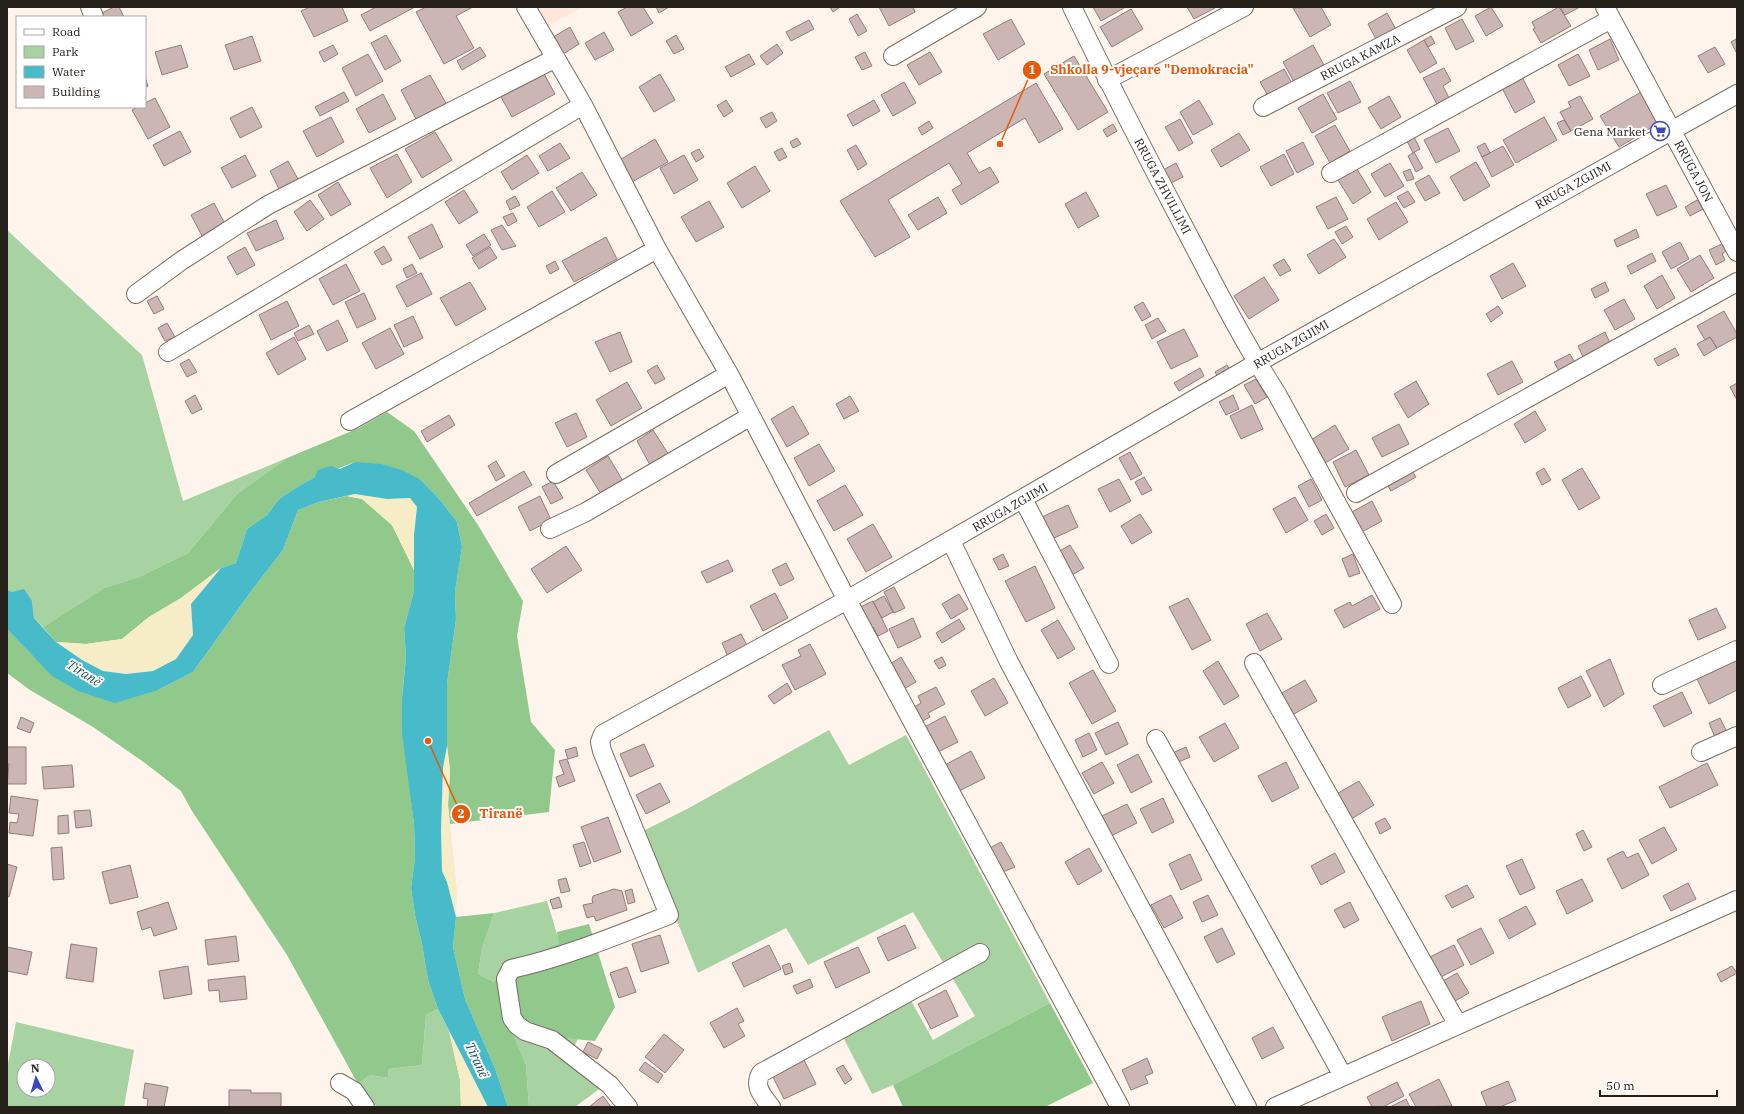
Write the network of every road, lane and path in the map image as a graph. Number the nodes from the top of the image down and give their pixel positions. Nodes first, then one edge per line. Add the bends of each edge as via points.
1 (526, 7) edge
2 (977, 7) edge
3 (1072, 7) edge
4 (1244, 7) edge
5 (1457, 7) edge
6 (1608, 13) edge
7 (893, 56) dead end
8 (556, 58) junction
9 (1107, 80) junction
10 (1737, 94) edge
11 (583, 105) junction
12 (1263, 108) dead end
13 (1672, 129) junction
14 (1331, 173) dead end
15 (657, 249) junction
16 (1737, 250) edge
17 (1737, 282) edge
18 (136, 294) dead end
19 (168, 352) dead end
20 (1257, 363) junction
21 (729, 374) junction
22 (751, 416) junction
23 (350, 421) dead end
24 (556, 474) dead end
25 (1356, 493) dead end
26 (1023, 499) junction
27 (550, 529) dead end
28 (951, 541) junction
29 (847, 600) junction
30 (1392, 604) dead end
31 (1737, 650) edge
32 (1254, 663) dead end
33 (1109, 664) dead end
34 (1662, 685) dead end
35 (1737, 736) edge
36 (1156, 739) dead end
37 (1701, 752) dead end
38 (1737, 900) edge
39 (980, 953) dead end
40 (1458, 1025) junction
41 (1343, 1076) junction
42 (340, 1083) dead end
43 (365, 1107) edge
44 (628, 1107) edge
45 (771, 1107) edge
46 (1120, 1107) edge
47 (1247, 1107) edge
48 (1275, 1107) edge

1 - 8 street
2 - 7 street
3 - 9 street, RRUGA ZHVILLIMI
4 - 9 street
5 - 12 street, RRUGA KAMZA
6 - 13 street, RRUGA JON
6 - 14 street
8 - 11 street
8 - 18 street via 268,205 180,261
9 - 20 street, RRUGA ZHVILLIMI
10 - 13 street, RRUGA ZGJIMI
11 - 15 street
11 - 19 street
13 - 16 street, RRUGA JON
13 - 20 street, RRUGA ZGJIMI
15 - 21 street
15 - 23 street
17 - 25 street
20 - 26 street, RRUGA ZGJIMI
20 - 30 street, RRUGA ZHVILLIMI via 1277,394
21 - 22 street
21 - 24 street
22 - 27 street via 586,512
22 - 29 street
26 - 28 street, RRUGA ZGJIMI
26 - 33 street
28 - 29 street, RRUGA ZGJIMI
28 - 47 street via 1009,662
29 - 44 street, RRUGA ZGJIMI via 603,734 600,742 602,751 669,915 606,939 511,969 506,979 512,1018 516,1025 525,1031 552,1040 610,1085
29 - 46 street
31 - 34 street
32 - 40 street
35 - 37 street
36 - 41 street
38 - 40 street
39 - 45 street via 761,1073 758,1079 759,1092
40 - 41 street
41 - 48 street
42 - 43 street via 354,1091

